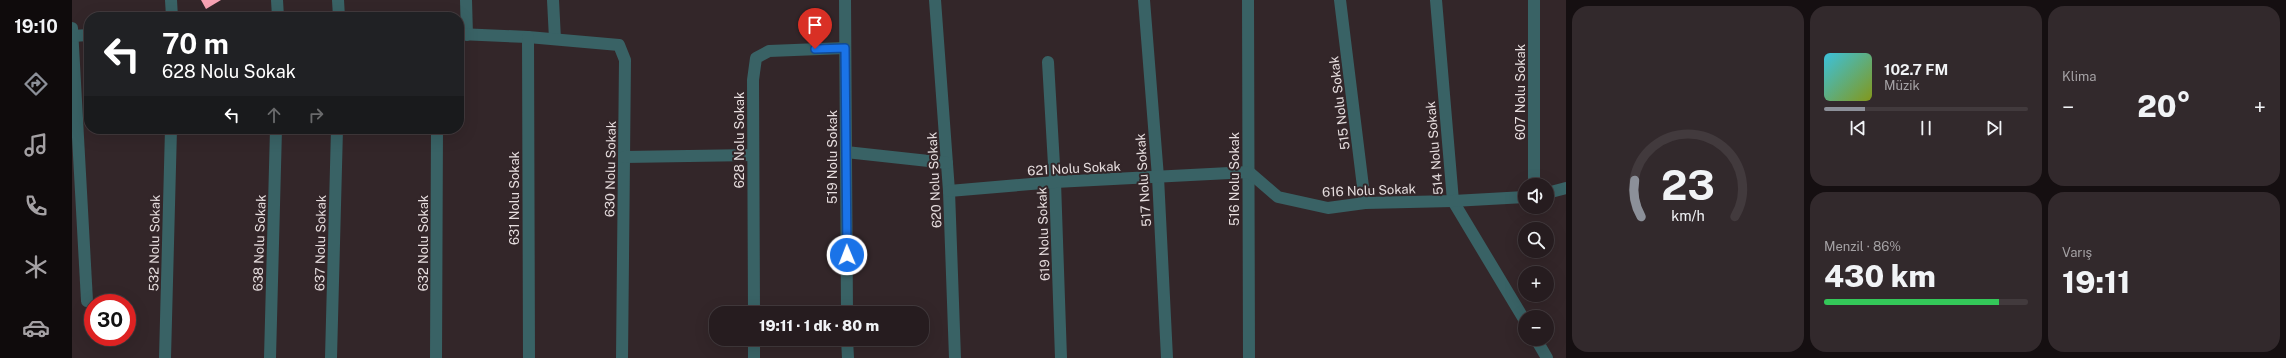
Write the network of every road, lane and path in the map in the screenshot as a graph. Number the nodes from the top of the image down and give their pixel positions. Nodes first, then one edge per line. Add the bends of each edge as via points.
1 (171, 0) edge
2 (277, 0) edge
3 (338, 0) edge
4 (466, 0) edge
5 (553, 0) edge
6 (845, 0) edge
7 (935, 0) edge
8 (1144, 0) edge
9 (1248, 0) edge
10 (1340, 0) edge
11 (1436, 0) edge
12 (1534, 0) edge
13 (172, 12) edge
14 (278, 12) edge
15 (339, 12) edge
16 (464, 23) edge
17 (72, 33) edge
18 (84, 34) edge
19 (464, 34) edge
20 (528, 37) junction
21 (555, 39) junction
22 (845, 48) junction
23 (1048, 62) dead end
24 (171, 134) edge
25 (276, 134) edge
26 (337, 134) edge
27 (437, 134) edge
28 (846, 152) junction
29 (753, 155) junction
30 (624, 157) junction
31 (947, 163) junction
32 (1249, 172) junction
33 (1158, 177) junction
34 (1534, 178) edge
35 (1055, 182) junction
36 (1566, 188) edge
37 (950, 191) junction
38 (1554, 191) edge
39 (1518, 197) edge
40 (1453, 201) junction
41 (1365, 203) junction
42 (87, 294) edge
43 (754, 306) edge
44 (847, 306) edge
45 (1518, 310) edge
46 (754, 346) edge
47 (847, 346) edge
48 (1540, 346) edge
49 (165, 358) edge
50 (270, 358) edge
51 (332, 358) edge
52 (436, 358) edge
53 (529, 358) edge
54 (622, 358) edge
55 (754, 358) edge
56 (848, 358) edge
57 (955, 358) edge
58 (1061, 358) edge
59 (1167, 358) edge
60 (1249, 358) edge
61 (1547, 358) edge

1 - 13 street
2 - 14 street
3 - 15 street
4 - 16 street
5 - 21 street
6 - 22 street, 519 Nolu Sokak
7 - 31 street, 620 Nolu Sokak
8 - 33 street, 517 Nolu Sokak
9 - 32 street, 516 Nolu Sokak
10 - 41 street, 515 Nolu Sokak
11 - 40 street, 514 Nolu Sokak
12 - 34 street, 607 Nolu Sokak
17 - 18 street
17 - 42 street
19 - 20 street
20 - 21 street
20 - 53 street, 631 Nolu Sokak
21 - 30 street, 630 Nolu Sokak via 619,46 625,60
22 - 28 street, 519 Nolu Sokak
22 - 29 street, 628 Nolu Sokak via 769,51 756,58 753,80
23 - 35 street, 619 Nolu Sokak
24 - 49 street, 532 Nolu Sokak
25 - 50 street, 638 Nolu Sokak
26 - 51 street, 637 Nolu Sokak
27 - 52 street, 632 Nolu Sokak
28 - 31 street
28 - 44 street, 519 Nolu Sokak
29 - 30 street
29 - 43 street, 628 Nolu Sokak
30 - 54 street, 630 Nolu Sokak
31 - 37 street, 620 Nolu Sokak
32 - 33 street, 621 Nolu Sokak
32 - 41 street, 616 Nolu Sokak via 1278,197 1328,208
32 - 60 street, 516 Nolu Sokak
33 - 35 street, 621 Nolu Sokak
33 - 59 street, 517 Nolu Sokak
35 - 37 street, 621 Nolu Sokak
35 - 58 street, 619 Nolu Sokak
36 - 38 street
37 - 57 street, 620 Nolu Sokak
39 - 40 street, 616 Nolu Sokak
40 - 41 street, 616 Nolu Sokak
40 - 45 street, 514 Nolu Sokak
46 - 55 street
47 - 56 street
48 - 61 street

